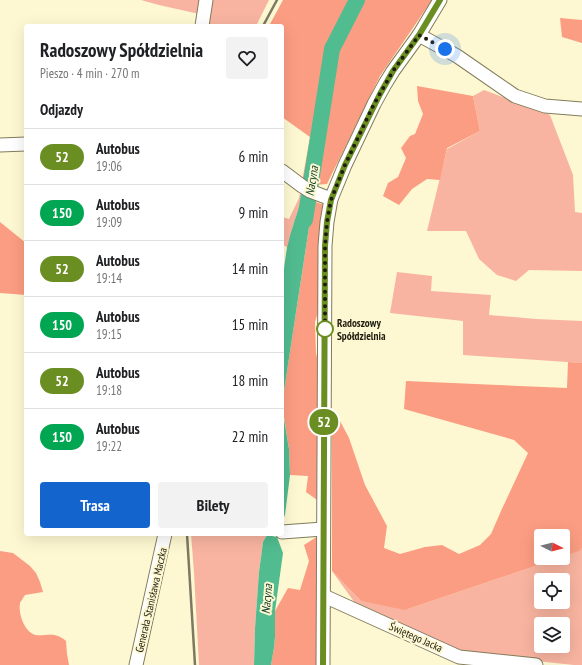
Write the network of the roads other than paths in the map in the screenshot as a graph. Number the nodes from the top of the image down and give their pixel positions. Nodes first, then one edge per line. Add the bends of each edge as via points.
1 (206, 0) edge
2 (440, 0) edge
3 (202, 24) edge
4 (419, 35) junction
5 (582, 109) edge
6 (24, 144) edge
7 (0, 145) edge
8 (284, 172) edge
9 (331, 200) junction
10 (323, 529) junction
11 (284, 532) edge
12 (165, 536) edge
13 (324, 596) junction
14 (136, 665) edge
15 (323, 665) edge
16 (536, 665) edge

1 - 3 street
2 - 4 street
4 - 5 street via 458,56 514,96 545,106
4 - 9 street via 393,71 374,104
6 - 7 street
8 - 9 street via 310,191
9 - 10 street via 325,246
10 - 11 street
10 - 13 street
12 - 14 street, Generała Stanisława Maczka
13 - 15 street
13 - 16 street, Świętego Jacka via 459,657

